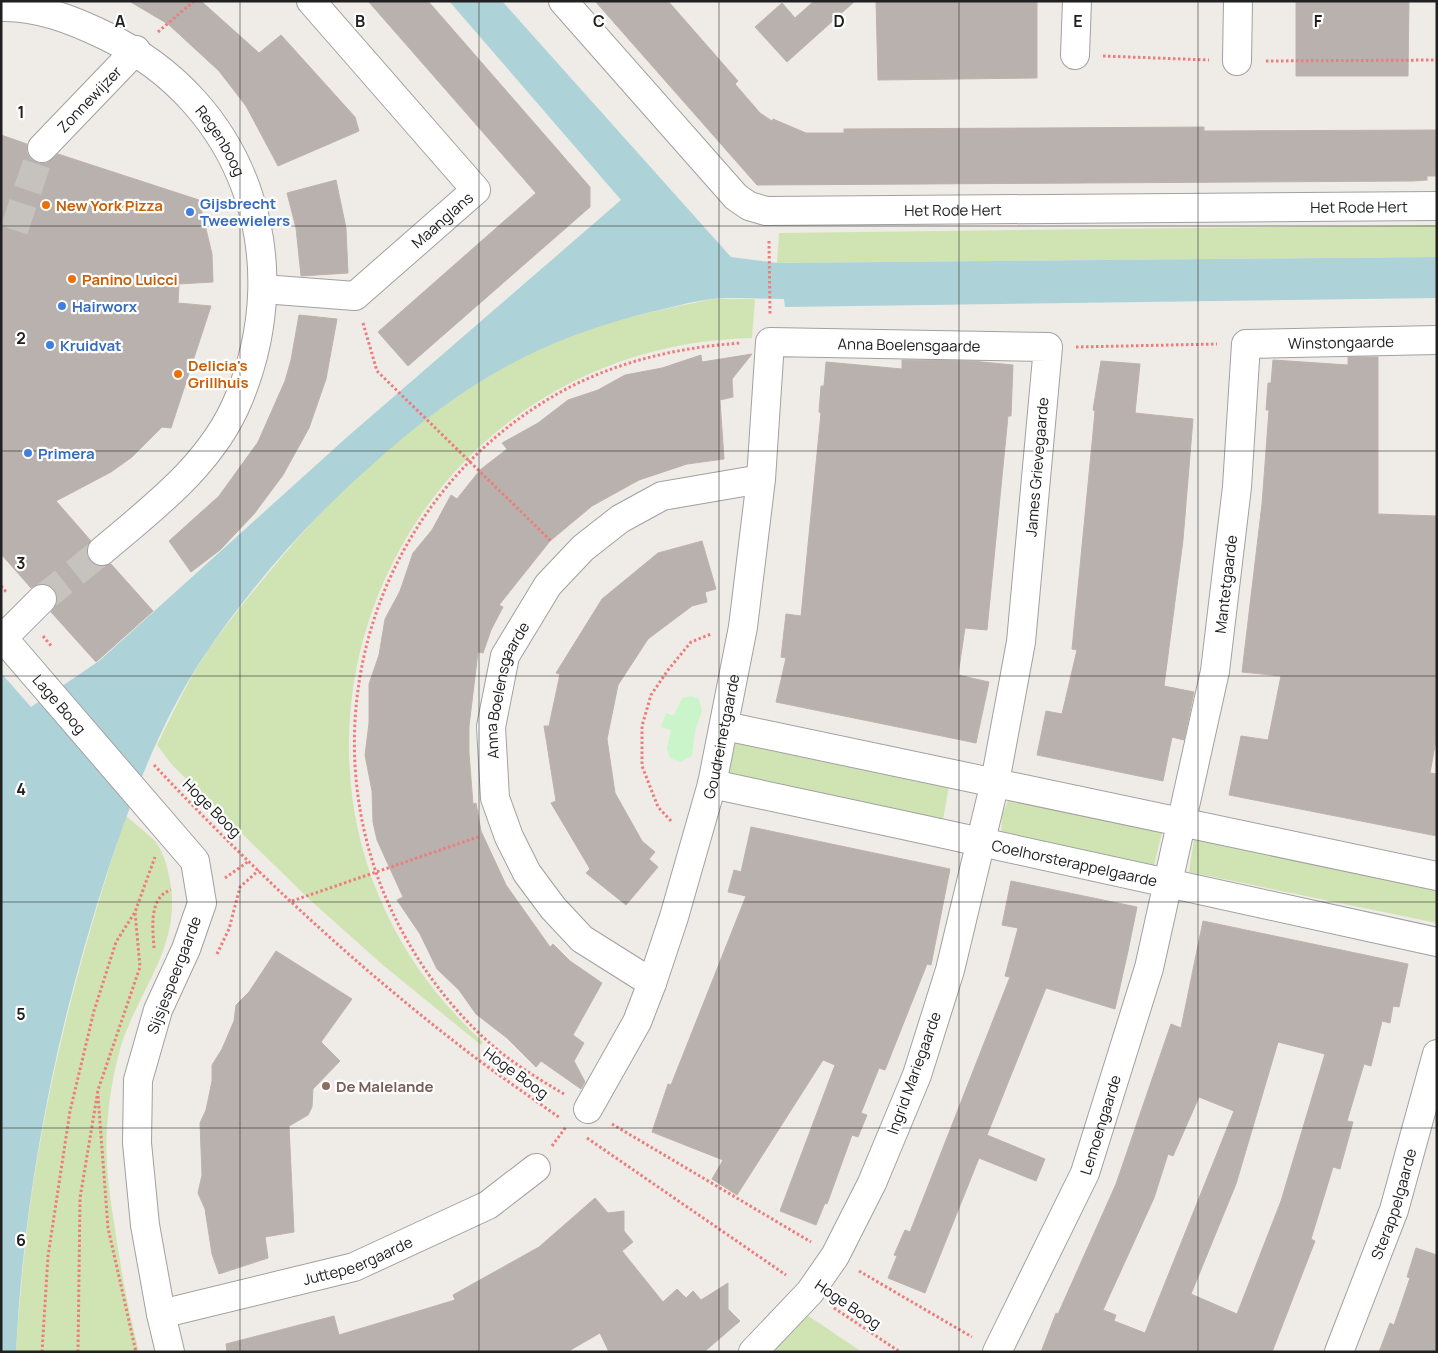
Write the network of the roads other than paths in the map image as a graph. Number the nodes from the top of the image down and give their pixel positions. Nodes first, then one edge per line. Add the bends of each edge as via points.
1 (311, 1) edge
2 (563, 1) edge
3 (1077, 1) edge
4 (1238, 1) edge
5 (1, 7) edge
6 (136, 50) junction
7 (1075, 55) road end
8 (1237, 61) road end
9 (42, 148) tunnel mouth
10 (1437, 206) edge
11 (263, 289) junction
12 (1437, 340) edge
13 (770, 342) joint
14 (1246, 344) joint
15 (1048, 347) joint
16 (761, 479) junction
17 (102, 552) tunnel mouth
18 (34, 607) tunnel mouth
19 (724, 726) junction
20 (995, 782) junction
21 (712, 784) junction
22 (140, 795) joint
23 (1181, 821) junction
24 (982, 840) junction
25 (1437, 876) edge
26 (1170, 884) junction
27 (1437, 942) edge
28 (652, 983) junction
29 (1437, 1054) edge
30 (578, 1117) road end
31 (536, 1168) road end
32 (161, 1314) junction
33 (988, 1347) edge
34 (170, 1352) edge
35 (753, 1352) edge
36 (1339, 1352) edge

1 - 11 street, Maanglans via 476,190 355,296
2 - 10 street, Het Rode Hert via 736,196 749,206 766,211
3 - 7 street
4 - 8 street
5 - 6 street, Regenboog via 34,10 60,17
6 - 9 street, Zonnewijzer
6 - 11 street, Regenboog via 190,96 229,149 251,204
11 - 17 street, Regenboog via 263,307 252,362 238,400 217,439 163,499
12 - 14 street, Winstongaarde
13 - 15 street, Anna Boelensgaarde
13 - 16 street, Goudreinetgaarde
14 - 23 street, Mantetgaarde via 1237,487 1216,671
15 - 20 street, James Grievegaarde via 1022,642
16 - 19 street, Goudreinetgaarde via 743,628
16 - 28 street, Anna Boelensgaarde via 662,496 620,518 571,560 548,585 505,656 491,727 495,798 505,828 526,873 576,933
18 - 22 street, Lage Boog via 3,638
19 - 20 street
19 - 21 street, Goudreinetgaarde
20 - 23 street
20 - 24 street, James Grievegaarde
21 - 24 street, Coelhorsterappelgaarde
21 - 28 street, Goudreinetgaarde
22 - 32 street, Sijsjespeergaarde via 195,861 202,903 186,949 158,1010 138,1080 136,1143 145,1225
23 - 25 street
23 - 26 street, Mantetgaarde
24 - 26 street, Coelhorsterappelgaarde
24 - 35 street, Ingrid Mariegaarde via 950,970 917,1075 872,1183 835,1256 810,1292
26 - 27 street, Coelhorsterappelgaarde
26 - 33 street, Lemoengaarde via 1150,968 1086,1173
28 - 30 street, Goudreinetgaarde via 637,1022
29 - 36 street, Sterappelgaarde via 1394,1210
31 - 32 street, Juttepeergaarde via 488,1205 354,1266
32 - 34 street, Sijsjespeergaarde

